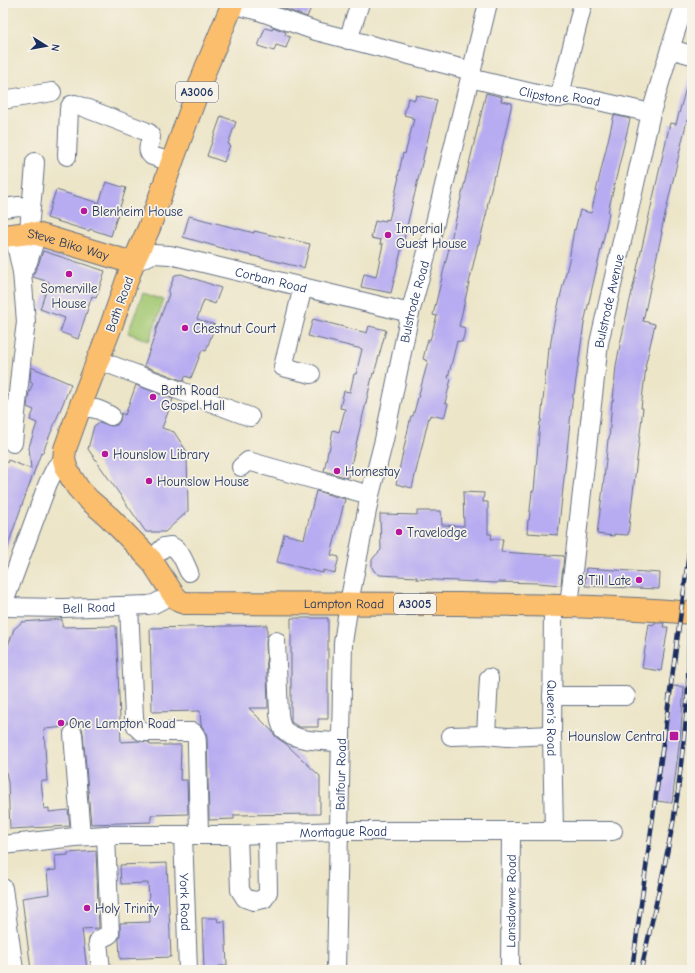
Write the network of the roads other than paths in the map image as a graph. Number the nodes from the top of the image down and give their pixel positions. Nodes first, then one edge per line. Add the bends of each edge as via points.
1 (232, 3) edge
2 (360, 3) edge
3 (488, 3) edge
4 (583, 3) edge
5 (685, 3) edge
6 (348, 40) junction
7 (670, 49) junction
8 (692, 55) edge
9 (471, 74) junction
10 (52, 92) dead end
11 (559, 98) junction
12 (3, 100) edge
13 (650, 113) junction
14 (67, 156) dead end
15 (35, 162) dead end
16 (172, 162) junction
17 (3, 208) edge
18 (31, 208) junction
19 (21, 235) edge
20 (133, 263) junction
21 (303, 287) junction
22 (410, 313) junction
23 (98, 360) junction
24 (311, 374) dead end
25 (81, 404) junction
26 (111, 416) dead end
27 (250, 417) dead end
28 (13, 443) dead end
29 (64, 460) junction
30 (241, 467) dead end
31 (370, 495) junction
32 (151, 560) junction
33 (188, 572) dead end
34 (173, 594) junction
35 (3, 603) edge
36 (349, 603) junction
37 (129, 606) junction
38 (561, 606) junction
39 (3, 607) edge
40 (692, 613) edge
41 (276, 641) dead end
42 (489, 678) dead end
43 (552, 696) junction
44 (626, 696) dead end
45 (73, 734) dead end
46 (486, 735) junction
47 (552, 735) junction
48 (451, 736) dead end
49 (340, 742) junction
50 (339, 831) junction
51 (511, 831) junction
52 (554, 831) junction
53 (613, 831) dead end
54 (238, 834) junction
55 (267, 834) junction
56 (106, 835) junction
57 (191, 835) junction
58 (78, 837) junction
59 (3, 845) edge
60 (3, 888) edge
61 (14, 970) edge
62 (101, 970) edge
63 (188, 970) edge
64 (336, 970) edge
65 (510, 970) edge

1 - 6 street, Clipstone Road via 310,31
1 - 16 main road, Bath Road / A3006
2 - 6 street
3 - 9 street, Bulstrode Road
4 - 11 street
5 - 7 street, Bulstrode Avenue
6 - 9 street, Clipstone Road
7 - 8 street
7 - 13 street, Bulstrode Avenue
9 - 11 street, Clipstone Road
9 - 22 street, Bulstrode Road
10 - 12 street
11 - 13 street, Clipstone Road via 585,98
13 - 38 street, Bulstrode Avenue via 599,343
14 - 16 street via 69,109 75,104 149,133 149,154
15 - 18 street
16 - 20 main road, Bath Road / A3006 via 149,228
17 - 18 street
18 - 19 street
19 - 20 main road, Steve Biko Way
19 - 28 street via 28,262 22,272 26,322
20 - 21 street, Corban Road via 153,254 170,255
20 - 23 main road, Bath Road / A3006
21 - 22 street, Corban Road
21 - 24 street via 283,367
22 - 31 street, Bulstrode Road
23 - 25 main road, Bath Road / A3006
23 - 27 street
25 - 26 street
25 - 29 main road, Bath Road via 65,449
29 - 32 main road, Lampton Road / A3005 via 78,488
29 - 35 street, Bath Road via 56,467 48,483
30 - 31 street via 248,461
31 - 36 street, Bulstrode Road
32 - 33 street via 170,546 181,556
32 - 34 main road, Lampton Road / A3005
34 - 36 main road, Lampton Road / A3005 via 185,603
34 - 37 street, Bell Road via 154,604
36 - 38 main road, Lampton Road / A3005
36 - 49 street, Balfour Road via 343,643
37 - 39 street, Bell Road
37 - 57 street, York Road via 136,727 144,732 186,731 196,735 198,746
38 - 40 main road, Lampton Road / A3005
38 - 43 street, Queen's Road
41 - 49 street via 278,714 284,729 300,738
42 - 46 street
43 - 44 street
43 - 47 street, Queen's Road
45 - 58 street
46 - 47 street
46 - 48 street
47 - 52 street, Queen's Road
49 - 50 street, Balfour Road
50 - 51 street, Montague Road
50 - 55 street, Montague Road
50 - 64 street, Balfour Road
51 - 52 street, Montague Road
51 - 65 street, Lansdowne Road
52 - 53 street, Montague Road
54 - 55 street, Montague Road
54 - 55 street via 240,890 245,898 254,901 264,899 268,892
54 - 57 street, Montague Road
56 - 57 street, Montague Road
56 - 58 street, Montague Road
56 - 62 street via 110,934 98,942
57 - 63 street, York Road
58 - 59 street, Montague Road
60 - 61 street

